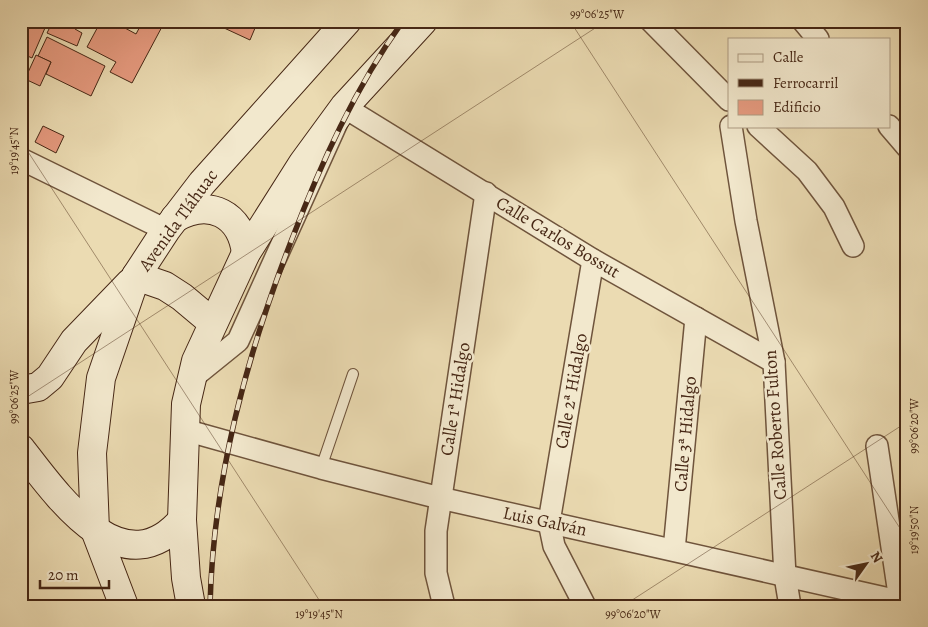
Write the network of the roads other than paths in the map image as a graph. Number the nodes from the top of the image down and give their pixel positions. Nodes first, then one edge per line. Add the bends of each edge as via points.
1 (348, 21) edge
2 (423, 21) edge
3 (651, 21) edge
4 (803, 21) edge
5 (817, 38) edge
6 (728, 104) edge
7 (344, 107) junction
8 (890, 127) edge
9 (731, 128) edge
10 (760, 128) edge
11 (907, 147) edge
12 (21, 159) edge
13 (486, 193) junction
14 (171, 224) junction
15 (853, 246) dead end
16 (246, 253) junction
17 (593, 260) junction
18 (136, 276) junction
19 (696, 318) junction
20 (213, 323) junction
21 (774, 362) junction
22 (353, 374) dead end
23 (191, 379) junction
24 (21, 390) edge
25 (185, 430) junction
26 (877, 446) dead end
27 (21, 449) edge
28 (321, 468) junction
29 (440, 498) junction
30 (182, 520) junction
31 (549, 522) junction
32 (95, 530) junction
33 (674, 550) junction
34 (785, 576) junction
35 (903, 602) edge
36 (124, 606) edge
37 (190, 606) edge
38 (444, 606) edge
39 (585, 606) edge
40 (790, 606) edge

1 - 14 main road, Avenida Tláhuac via 202,183
2 - 7 main road
3 - 6 street
4 - 5 street
7 - 13 street, Calle Carlos Bossut
7 - 16 main road via 302,163
7 - 23 street via 238,341
8 - 11 street
9 - 21 street, Calle Roberto Fulton
10 - 15 street via 807,171 834,207
12 - 14 street
13 - 17 street, Calle Carlos Bossut
13 - 29 street, Calle 1ª Hidalgo
14 - 16 main road via 198,208 222,213 240,230
14 - 18 main road, Avenida Tláhuac
16 - 20 main road
17 - 19 street, Calle Carlos Bossut
17 - 31 street, Calle 2ª Hidalgo
18 - 20 main road via 165,286
18 - 24 main road via 74,341 50,377 38,388
18 - 32 main road, Avenida Tláhuac via 101,378 92,453
19 - 21 street, Calle Carlos Bossut
19 - 33 street, Calle 3ª Hidalgo
20 - 23 main road
21 - 34 street, Calle Roberto Fulton
22 - 28 lane
23 - 25 main road
25 - 28 street, Luis Galván
25 - 30 main road
26 - 35 street
27 - 32 main road via 66,505
28 - 29 street, Luis Galván
29 - 31 street, Luis Galván
29 - 38 street, Calle 1ª Hidalgo via 436,573
30 - 32 main road via 166,535 146,543 119,543
30 - 37 main road
31 - 33 street, Luis Galván
31 - 39 street via 554,546
32 - 36 main road, Avenida Tláhuac
33 - 34 street, Luis Galván
34 - 35 street, Luis Galván
34 - 40 street, Calle Roberto Fulton

